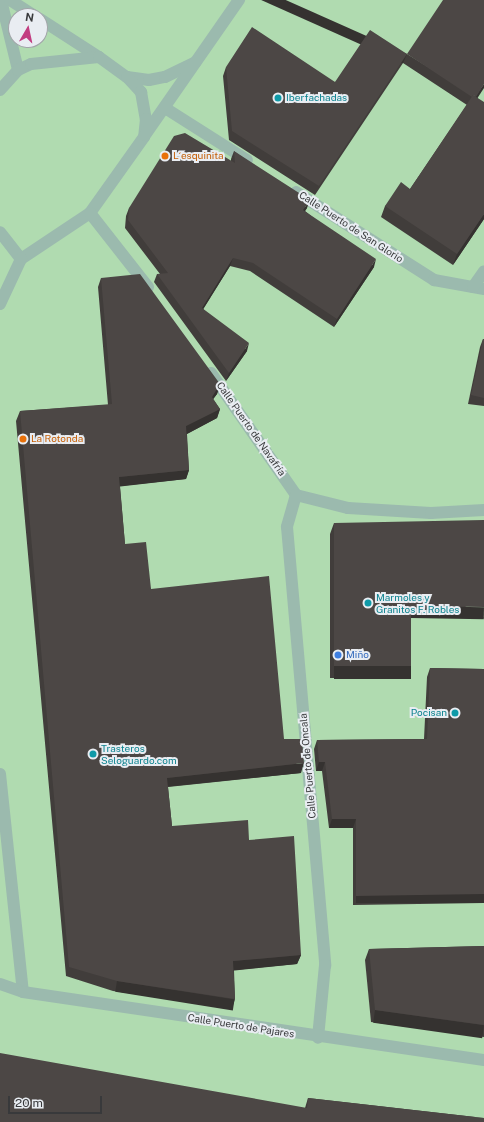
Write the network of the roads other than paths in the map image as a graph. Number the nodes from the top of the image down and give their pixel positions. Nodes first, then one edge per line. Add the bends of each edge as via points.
1 (1, 0) edge
2 (10, 0) edge
3 (239, 0) edge
4 (22, 8) edge
5 (48, 24) edge
6 (99, 57) junction
7 (197, 62) junction
8 (18, 70) junction
9 (127, 77) junction
10 (0, 90) edge
11 (165, 108) junction
12 (144, 137) junction
13 (256, 166) edge
14 (282, 183) edge
15 (90, 213) junction
16 (0, 232) edge
17 (22, 259) junction
18 (484, 271) edge
19 (479, 288) edge
20 (157, 299) edge
21 (0, 304) edge
22 (203, 362) edge
23 (296, 495) junction
24 (484, 510) edge
25 (0, 774) edge
26 (0, 984) edge
27 (23, 992) junction
28 (318, 1038) junction
29 (484, 1060) edge

1 - 8 street
2 - 4 street
3 - 7 street
5 - 6 street
6 - 8 street via 46,61
6 - 9 street
7 - 9 street via 165,77 149,80
7 - 11 street
8 - 10 street
9 - 12 street via 141,92 146,118
11 - 12 street
11 - 13 street
12 - 15 street
14 - 19 street, Calle Puerto de San Glorio via 434,280
15 - 17 street
15 - 20 street
16 - 17 street
17 - 21 street
18 - 19 street
22 - 23 street, Calle Puerto de Navafría via 271,455
23 - 24 street via 348,508 431,513
23 - 28 street, Calle Puerto de Oncala via 287,526 325,965
25 - 27 street
26 - 27 street, Calle Puerto de Pajares
27 - 28 street, Calle Puerto de Pajares
28 - 29 street, Calle Puerto de Pajares

